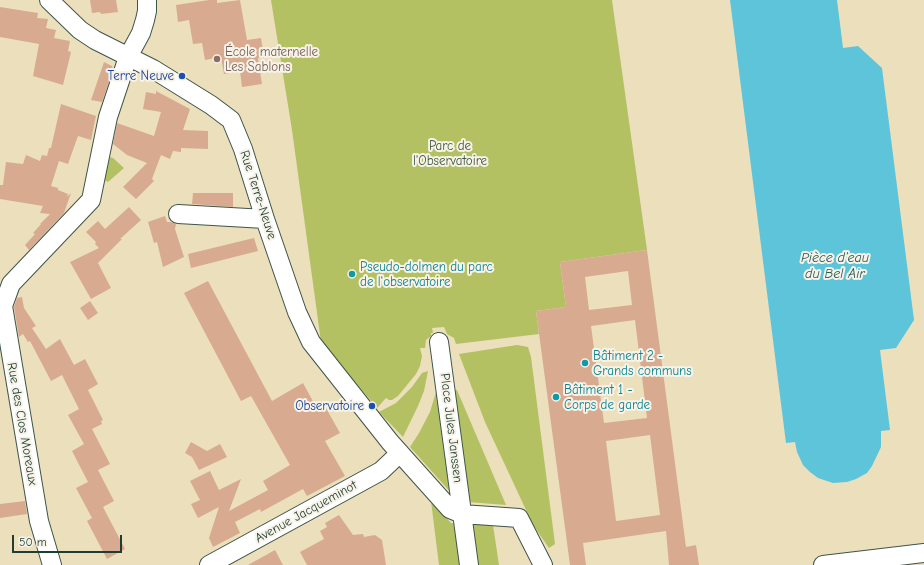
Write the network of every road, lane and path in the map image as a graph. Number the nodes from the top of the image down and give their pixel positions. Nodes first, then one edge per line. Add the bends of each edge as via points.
1 (49, 0) edge
2 (147, 0) edge
3 (128, 56) junction
4 (178, 214) dead end
5 (265, 219) junction
6 (439, 342) dead end
7 (400, 453) junction
8 (462, 514) junction
9 (924, 553) edge
10 (220, 562) edge
11 (542, 563) edge
12 (52, 565) edge
13 (469, 565) edge
14 (823, 565) edge

1 - 3 street, Rue Terre-Neuve via 80,30
2 - 3 street, Rue des Clos Moreaux via 141,33
3 - 5 street, Rue Terre-Neuve via 211,105 231,120
3 - 12 street, Rue des Clos Moreaux via 108,117 91,200 11,284 3,306 39,521
4 - 5 street
5 - 7 street, Rue Terre-Neuve via 297,312 311,342
6 - 8 street, Place Jules Janssen
7 - 8 street, Place Jules Janssen via 450,509
7 - 10 street, Avenue Jacqueminot via 381,471
8 - 11 street, Place Jules Janssen via 519,518
8 - 13 street
9 - 14 street

